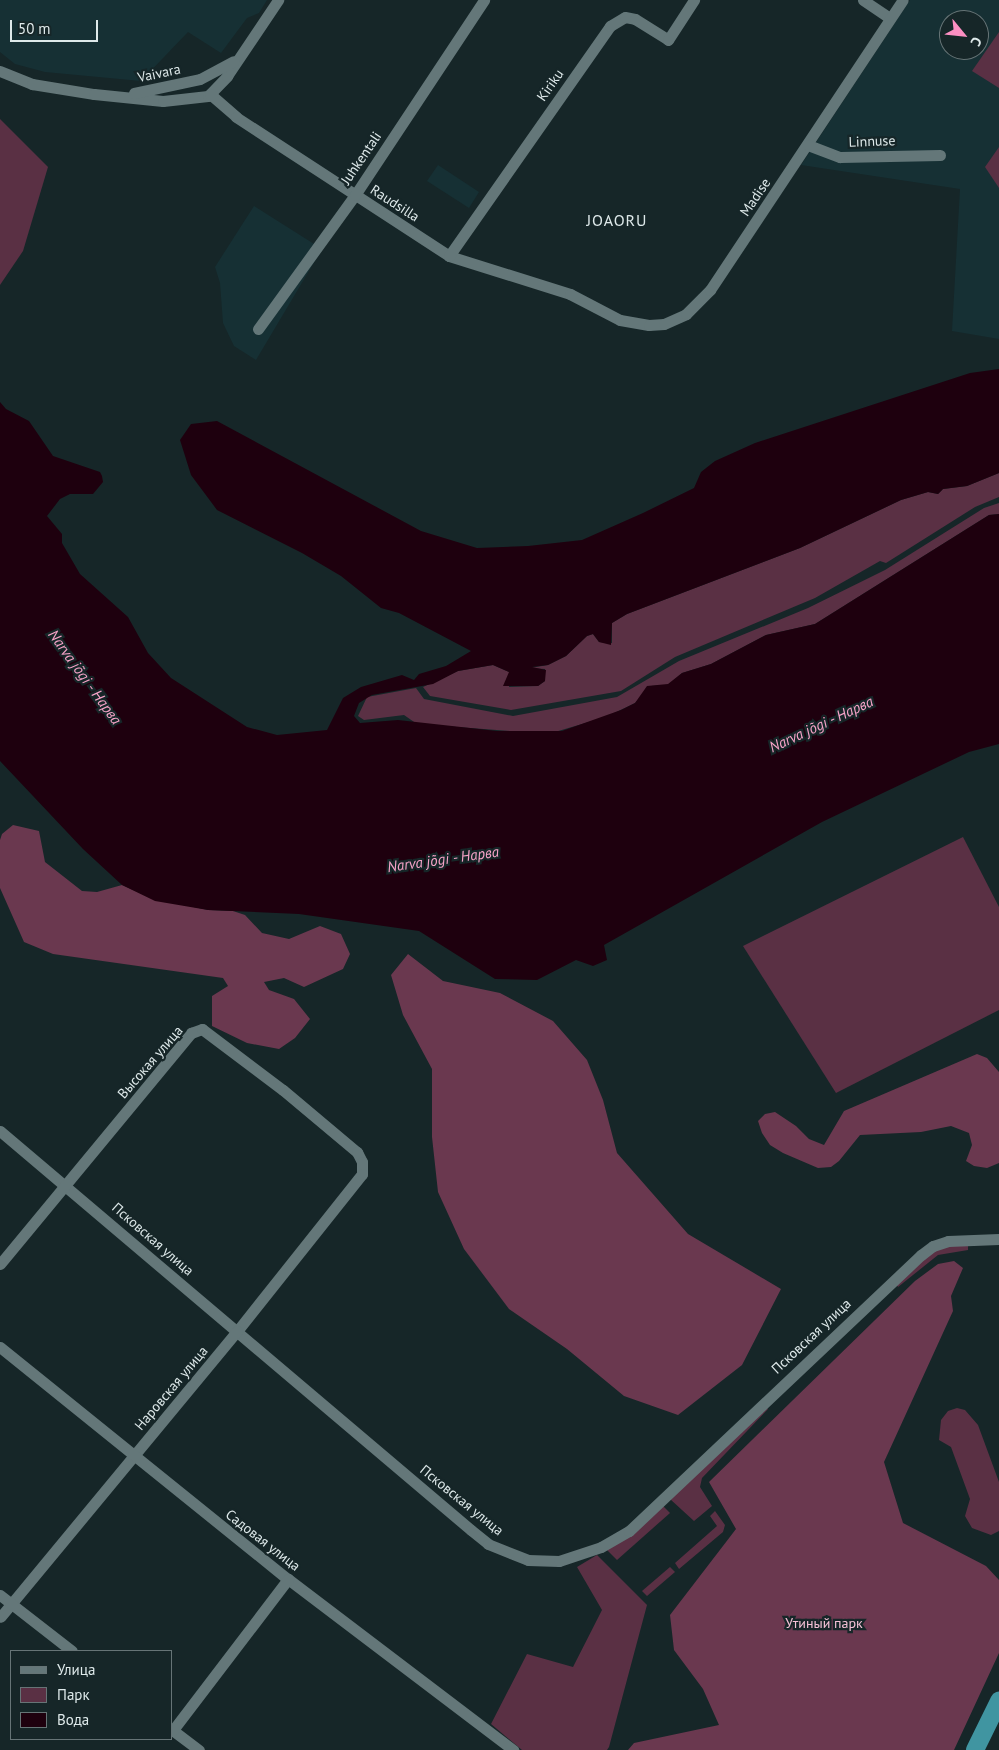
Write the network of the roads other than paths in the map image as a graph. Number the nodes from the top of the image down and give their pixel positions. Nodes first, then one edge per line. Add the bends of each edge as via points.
1 (278, 0) edge
2 (484, 0) edge
3 (694, 0) edge
4 (863, 0) edge
5 (903, 0) edge
6 (890, 18) junction
7 (242, 54) junction
8 (0, 70) edge
9 (201, 79) junction
10 (209, 94) junction
11 (124, 95) junction
12 (808, 145) junction
13 (940, 155) dead end
14 (355, 195) junction
15 (449, 256) junction
16 (584, 300) joint
17 (258, 329) dead end
18 (0, 1130) edge
19 (362, 1174) joint
20 (66, 1184) junction
21 (999, 1239) edge
22 (0, 1264) edge
23 (237, 1332) junction
24 (0, 1347) edge
25 (133, 1457) junction
26 (288, 1579) junction
27 (0, 1595) edge
28 (11, 1604) junction
29 (0, 1617) edge
30 (71, 1650) edge
31 (999, 1701) edge
32 (172, 1730) edge
33 (199, 1750) edge
34 (513, 1750) edge
35 (975, 1750) edge

1 - 7 street, Vaivara
2 - 14 street, Juhkentali
3 - 15 street, Kiriku via 668,40 635,19 625,17 610,26
4 - 6 street
5 - 6 street, Madise
6 - 12 street, Madise
7 - 9 street, Vaivara via 228,66
7 - 10 street, Vaivara
8 - 11 street via 47,87
9 - 10 street via 196,90
9 - 11 street, Vaivara
10 - 11 street via 163,101
10 - 14 street, Raudsilla via 220,106
12 - 13 street, Linnuse via 840,157
12 - 16 street, Madise via 710,290 686,314 664,324 635,324 620,320
14 - 15 street, Raudsilla
14 - 17 street, Juhkentali
15 - 16 street, Raudsilla
18 - 20 street, Псковская улица
19 - 20 street, Высокая улица via 362,1162 357,1152 202,1029 191,1034
19 - 23 street, Наровская улица
20 - 22 street, Высокая улица
20 - 23 street, Псковская улица
21 - 23 street, Псковская улица via 948,1241 933,1246 769,1395 648,1515 601,1547 559,1561 528,1560 488,1544
23 - 25 street, Наровская улица
24 - 25 street, Садовая улица
25 - 26 street, Садовая улица
25 - 28 street, Наровская улица
26 - 32 street
26 - 34 street, Садовая улица
27 - 28 street
28 - 29 street, Наровская улица
28 - 30 street
31 - 35 highway
32 - 33 street

